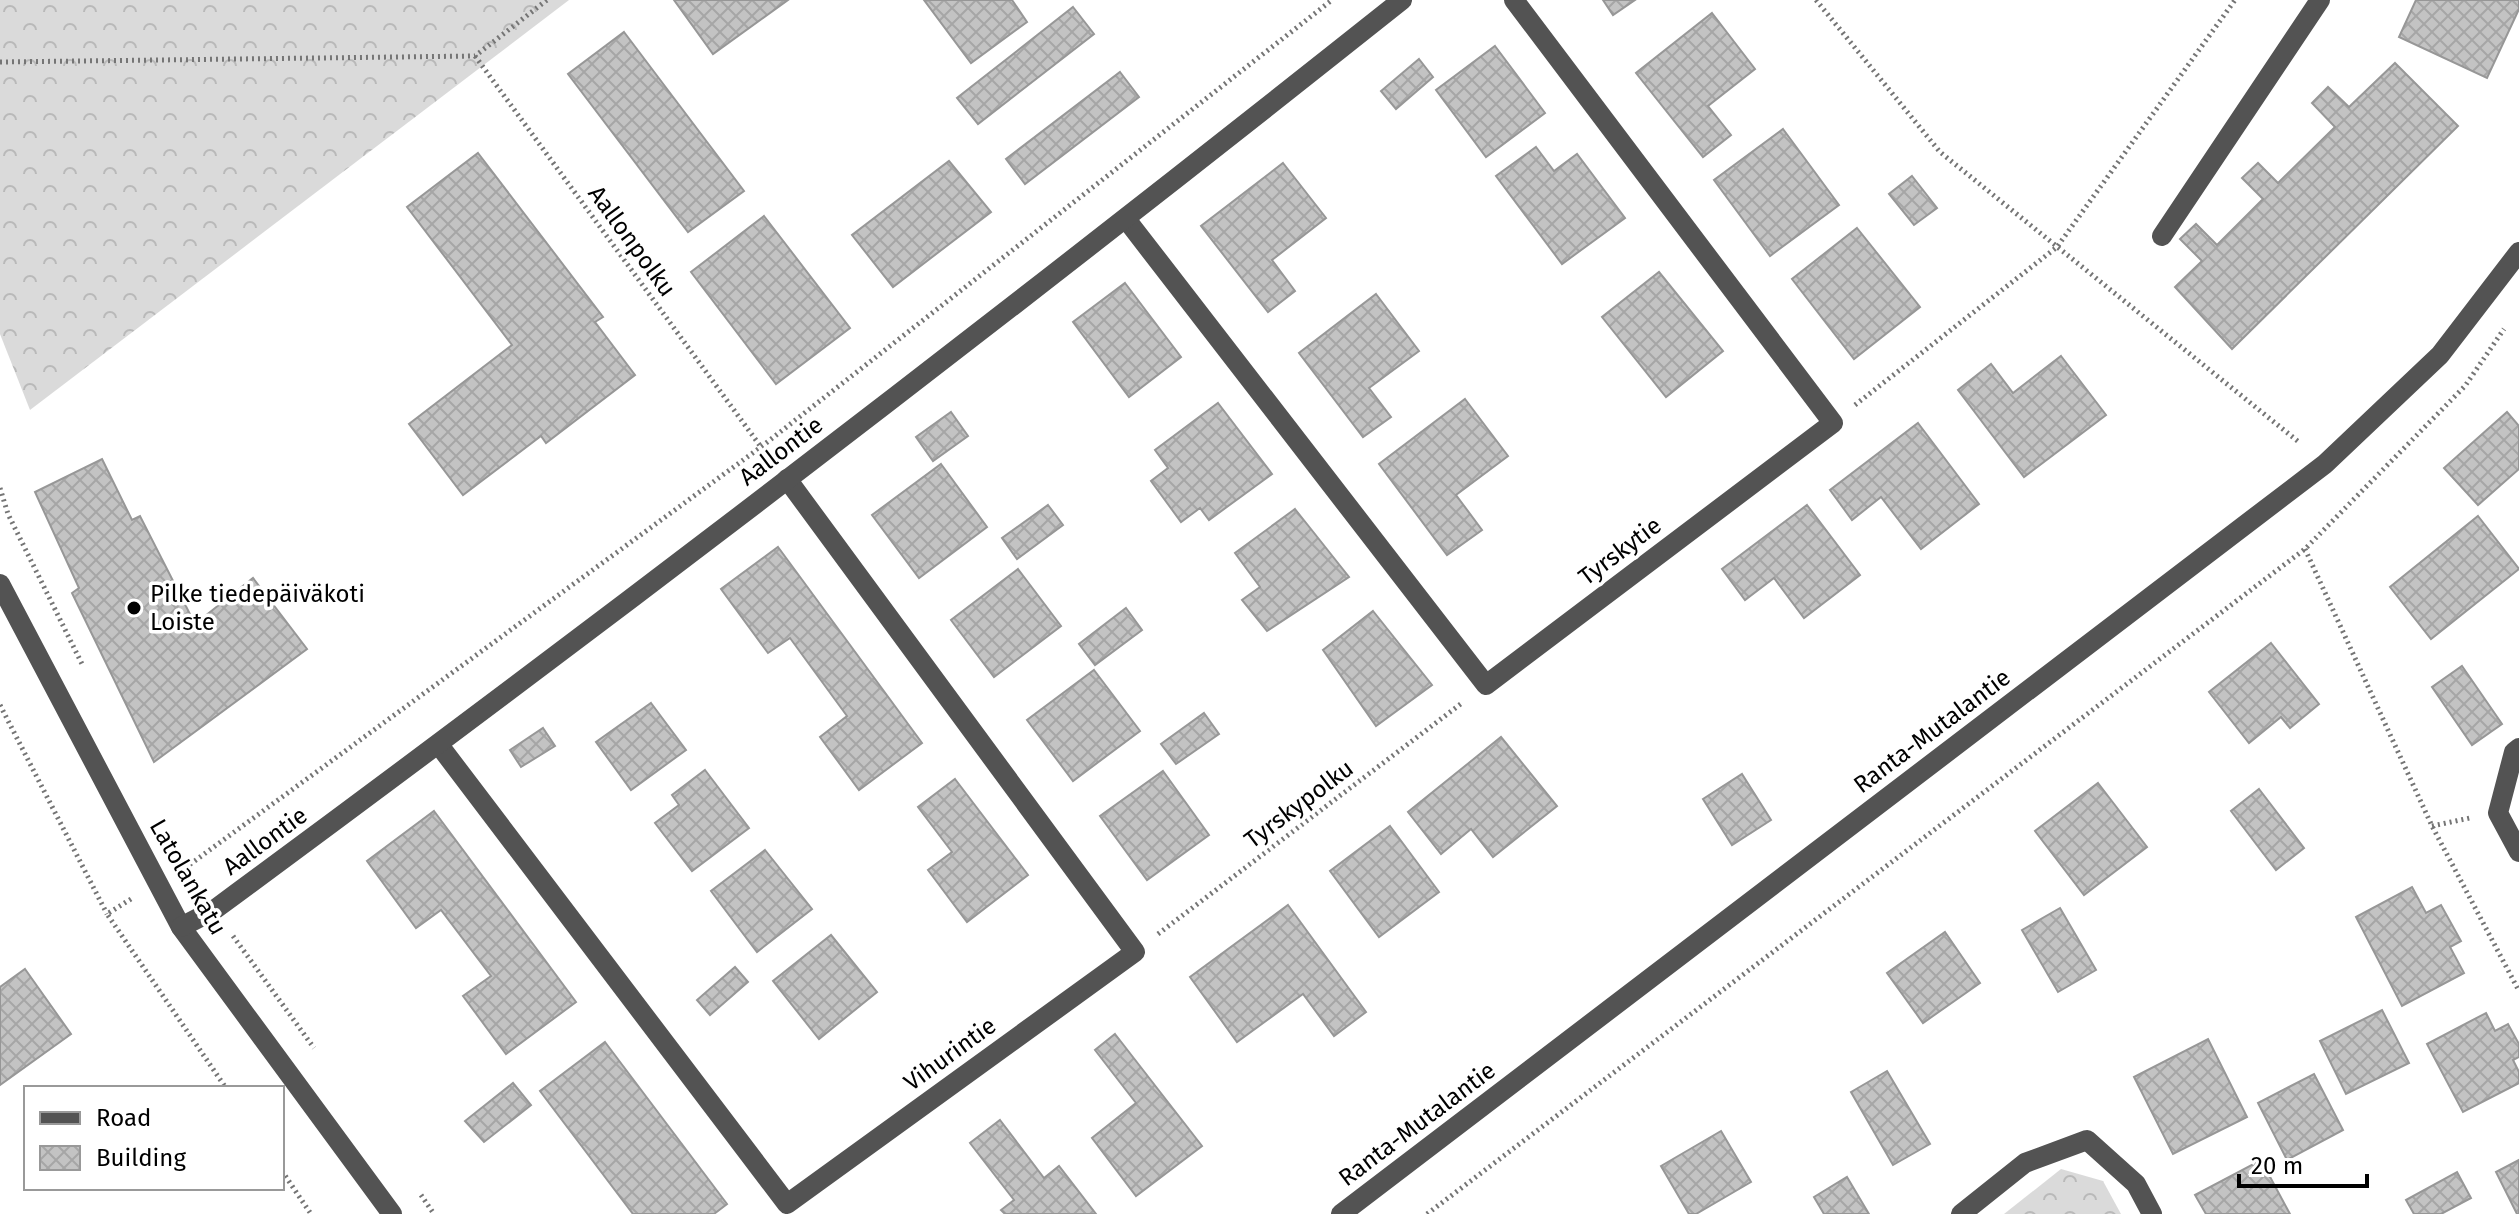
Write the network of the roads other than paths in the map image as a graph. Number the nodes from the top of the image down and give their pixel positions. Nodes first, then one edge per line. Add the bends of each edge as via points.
1 (1402, 0) edge
2 (1514, 0) edge
3 (2320, 0) edge
4 (1126, 219) junction
5 (2162, 236) dead end
6 (2519, 252) edge
7 (787, 479) junction
8 (0, 584) edge
9 (439, 745) junction
10 (2519, 748) edge
11 (2519, 852) edge
12 (181, 927) junction
13 (392, 1214) edge
14 (1341, 1214) edge
15 (1961, 1214) edge
16 (2152, 1214) edge

1 - 4 street, Aallontie
2 - 4 street, Tyrskytie via 1833,423 1486,685
3 - 5 street
4 - 7 street, Aallontie
6 - 14 street, Ranta-Mutalantie via 2440,355 2325,464
7 - 9 street, Aallontie
7 - 9 street, Vihurintie via 1135,952 787,1204
8 - 12 street, Latolankatu
9 - 12 street, Aallontie via 214,910
10 - 11 street via 2498,813
12 - 13 street, Latolankatu
15 - 16 street via 2025,1163 2087,1140 2136,1184

